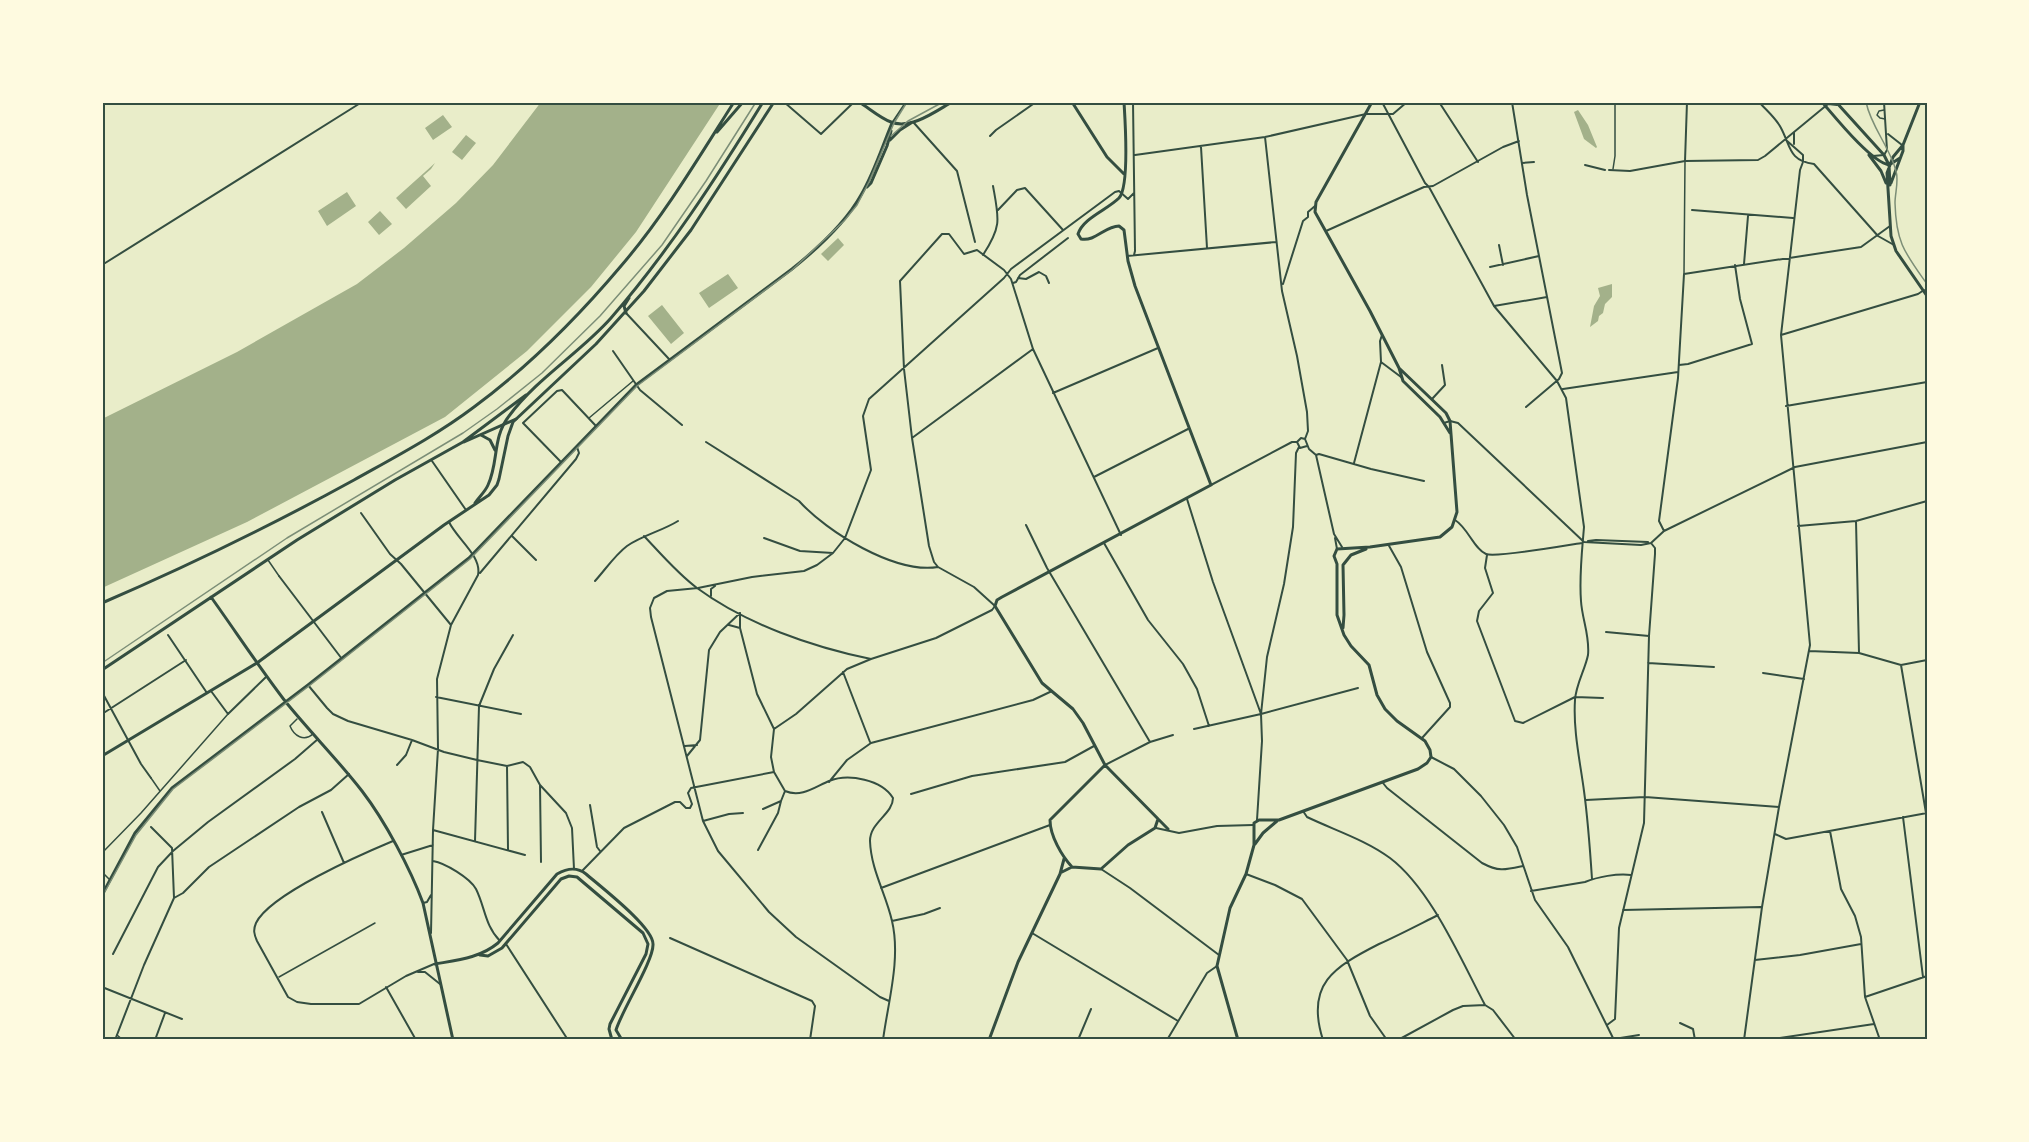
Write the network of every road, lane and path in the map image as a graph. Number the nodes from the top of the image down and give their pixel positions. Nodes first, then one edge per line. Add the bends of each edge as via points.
1 (362, 102) edge
2 (734, 102) edge
3 (743, 102) edge
4 (764, 102) edge
5 (774, 102) edge
6 (784, 102) edge
7 (854, 102) edge
8 (859, 102) edge
9 (906, 102) edge
10 (952, 102) edge
11 (1036, 102) edge
12 (1072, 102) edge
13 (1124, 102) edge
14 (1133, 102) edge
15 (1372, 102) edge
16 (1382, 102) edge
17 (1407, 102) edge
18 (1439, 102) edge
19 (1512, 102) edge
20 (1615, 102) edge
21 (1687, 102) edge
22 (1759, 102) edge
23 (1836, 102) edge
24 (1884, 102) edge
25 (1920, 102) edge
26 (1824, 104) edge
27 (1840, 106) junction
28 (1885, 110) junction
29 (1366, 114) junction
30 (1389, 114) junction
31 (1885, 119) junction
32 (914, 122) junction
33 (892, 123) junction
34 (1794, 132) junction
35 (1886, 132) junction
36 (990, 136) dead end
37 (1265, 137) junction
38 (1785, 139) junction
39 (710, 140) junction
40 (889, 141) junction
41 (1519, 141) junction
42 (1858, 142) junction
43 (1794, 145) junction
44 (1903, 145) junction
45 (1201, 147) junction
46 (1895, 153) junction
47 (1135, 155) junction
48 (1884, 155) junction
49 (1873, 156) junction
50 (1900, 158) junction
51 (1685, 161) junction
52 (1478, 162) junction
53 (1534, 162) dead end
54 (1803, 162) junction
55 (1875, 162) junction
56 (1881, 162) junction
57 (1522, 163) junction
58 (1585, 165) dead end
59 (1889, 165) junction
60 (1609, 170) junction
61 (1125, 175) junction
62 (1890, 185) junction
63 (993, 186) dead end
64 (1429, 187) junction
65 (865, 189) junction
66 (1889, 191) junction
67 (1122, 193) junction
68 (1134, 193) junction
69 (1315, 206) junction
70 (998, 210) junction
71 (1685, 210) junction
72 (1692, 210) joint
73 (1748, 215) junction
74 (1308, 217) junction
75 (1317, 217) junction
76 (1793, 218) junction
77 (1890, 226) junction
78 (1063, 230) junction
79 (1326, 231) junction
80 (1878, 236) junction
81 (1068, 238) dead end
82 (975, 242) dead end
83 (1276, 242) junction
84 (1499, 245) dead end
85 (1894, 245) junction
86 (1207, 248) junction
87 (983, 255) junction
88 (1134, 255) junction
89 (1127, 256) junction
90 (1539, 256) junction
91 (1788, 258) junction
92 (1744, 264) junction
93 (102, 265) edge
94 (1503, 265) junction
95 (1735, 266) junction
96 (1490, 267) dead end
97 (1007, 274) junction
98 (1684, 274) junction
99 (1018, 278) junction
100 (1013, 283) junction
101 (1049, 283) dead end
102 (1283, 284) junction
103 (1924, 290) junction
104 (633, 291) junction
105 (1927, 296) edge
106 (1547, 297) junction
107 (1494, 306) junction
108 (626, 313) junction
109 (1382, 335) junction
110 (1781, 335) junction
111 (1158, 348) junction
112 (1033, 350) junction
113 (613, 351) dead end
114 (669, 359) junction
115 (1381, 362) junction
116 (1442, 364) dead end
117 (1679, 364) junction
118 (1398, 368) junction
119 (904, 369) junction
120 (1678, 372) junction
121 (1401, 377) junction
122 (1557, 381) junction
123 (1927, 382) edge
124 (635, 383) junction
125 (1563, 389) junction
126 (530, 392) junction
127 (1053, 393) junction
128 (1432, 399) junction
129 (1786, 406) junction
130 (1526, 407) dead end
131 (517, 418) junction
132 (589, 418) junction
133 (1450, 421) junction
134 (1444, 423) junction
135 (502, 425) junction
136 (682, 425) dead end
137 (596, 426) junction
138 (1188, 429) junction
139 (1451, 434) junction
140 (481, 435) junction
141 (912, 438) junction
142 (1305, 439) junction
143 (462, 442) junction
144 (706, 442) dead end
145 (1298, 442) junction
146 (1927, 442) edge
147 (578, 445) junction
148 (1307, 446) junction
149 (1299, 447) junction
150 (495, 450) junction
151 (1316, 454) junction
152 (431, 460) junction
153 (561, 462) junction
154 (1354, 463) junction
155 (1792, 468) junction
156 (1094, 477) junction
157 (1424, 481) dead end
158 (1211, 485) junction
159 (1187, 499) junction
160 (1927, 501) edge
161 (472, 506) junction
162 (466, 510) junction
163 (360, 513) dead end
164 (1455, 520) junction
165 (678, 521) dead end
166 (1856, 521) junction
167 (449, 522) junction
168 (1026, 525) dead end
169 (1798, 526) junction
170 (1664, 531) junction
171 (1121, 535) junction
172 (1335, 535) junction
173 (512, 536) junction
174 (644, 536) junction
175 (764, 538) dead end
176 (845, 538) junction
177 (1584, 542) junction
178 (1104, 543) junction
179 (1651, 543) junction
180 (1388, 544) junction
181 (1370, 547) junction
182 (1343, 548) junction
183 (1337, 549) junction
184 (833, 554) junction
185 (472, 555) junction
186 (1487, 555) junction
187 (1347, 559) junction
188 (267, 560) junction
189 (397, 560) junction
190 (536, 560) dead end
191 (1336, 561) junction
192 (938, 567) junction
193 (1049, 573) junction
194 (478, 575) junction
195 (279, 576) joint
196 (595, 581) dead end
197 (716, 585) junction
198 (698, 588) junction
199 (425, 593) junction
200 (711, 596) junction
201 (211, 597) junction
202 (102, 603) edge
203 (995, 606) junction
204 (740, 613) junction
205 (313, 622) junction
206 (452, 625) junction
207 (727, 626) junction
208 (740, 628) junction
209 (1342, 630) junction
210 (1606, 633) dead end
211 (513, 635) dead end
212 (168, 636) dead end
213 (1649, 636) junction
214 (1809, 651) junction
215 (1859, 653) junction
216 (342, 658) junction
217 (871, 659) junction
218 (186, 660) junction
219 (1927, 660) edge
220 (257, 663) junction
221 (1648, 663) junction
222 (1901, 665) junction
223 (1714, 667) dead end
224 (102, 670) edge
225 (843, 672) junction
226 (1763, 673) dead end
227 (266, 676) junction
228 (1804, 679) junction
229 (308, 685) junction
230 (1358, 688) dead end
231 (211, 691) junction
232 (1052, 691) junction
233 (102, 692) edge
234 (207, 693) junction
235 (436, 697) junction
236 (1575, 698) junction
237 (1603, 698) dead end
238 (286, 702) junction
239 (479, 706) junction
240 (111, 707) junction
241 (102, 714) edge
242 (228, 714) junction
243 (521, 714) dead end
244 (1261, 714) junction
245 (299, 717) junction
246 (1209, 726) junction
247 (774, 729) junction
248 (1194, 729) dead end
249 (314, 734) junction
250 (1173, 735) dead end
251 (1422, 738) junction
252 (318, 739) junction
253 (129, 740) junction
254 (412, 740) junction
255 (1150, 742) junction
256 (871, 743) junction
257 (684, 746) junction
258 (697, 746) junction
259 (1094, 746) junction
260 (438, 750) junction
261 (102, 756) edge
262 (686, 756) junction
263 (1431, 757) junction
264 (477, 760) junction
265 (397, 765) dead end
266 (1106, 765) junction
267 (507, 766) junction
268 (774, 772) junction
269 (349, 774) junction
270 (151, 778) joint
271 (1382, 781) junction
272 (829, 782) junction
273 (540, 785) junction
274 (694, 786) junction
275 (785, 791) junction
276 (160, 792) junction
277 (911, 794) dead end
278 (1645, 797) junction
279 (1586, 800) junction
280 (781, 801) junction
281 (590, 805) dead end
282 (1779, 807) junction
283 (763, 808) dead end
284 (1303, 811) junction
285 (322, 812) dead end
286 (744, 813) dead end
287 (1927, 813) edge
288 (1903, 818) junction
289 (1158, 819) junction
290 (1257, 820) junction
291 (1279, 820) junction
292 (703, 821) junction
293 (1264, 821) junction
294 (1050, 825) junction
295 (1253, 825) junction
296 (151, 827) dead end
297 (1155, 828) junction
298 (1168, 829) junction
299 (433, 830) junction
300 (1255, 831) junction
301 (1830, 831) junction
302 (1264, 832) junction
303 (1775, 834) junction
304 (393, 841) junction
305 (475, 841) junction
306 (1254, 845) junction
307 (433, 846) junction
308 (508, 850) junction
309 (758, 850) dead end
310 (173, 851) junction
311 (600, 851) junction
312 (102, 853) edge
313 (525, 855) dead end
314 (401, 856) junction
315 (1064, 859) junction
316 (433, 861) junction
317 (541, 862) dead end
318 (344, 863) junction
319 (1523, 866) junction
320 (1072, 867) junction
321 (574, 869) junction
322 (1101, 869) junction
323 (582, 871) junction
324 (102, 872) edge
325 (1061, 873) junction
326 (1246, 874) junction
327 (1631, 875) junction
328 (578, 877) junction
329 (1592, 879) junction
330 (110, 880) junction
331 (881, 888) junction
332 (1531, 891) junction
333 (102, 895) edge
334 (431, 896) junction
335 (538, 896) junction
336 (174, 898) junction
337 (543, 900) junction
338 (423, 903) junction
339 (1762, 907) junction
340 (940, 908) dead end
341 (1623, 910) junction
342 (1438, 915) junction
343 (892, 921) junction
344 (375, 923) dead end
345 (1032, 933) junction
346 (431, 938) junction
347 (652, 938) junction
348 (670, 938) dead end
349 (500, 940) junction
350 (647, 940) junction
351 (506, 944) junction
352 (1861, 944) junction
353 (113, 954) dead end
354 (1218, 955) junction
355 (478, 956) junction
356 (1347, 960) junction
357 (1755, 960) junction
358 (435, 964) junction
359 (1217, 966) junction
360 (416, 971) junction
361 (1925, 976) edge
362 (278, 978) junction
363 (440, 984) junction
364 (102, 987) edge
365 (386, 987) junction
366 (1865, 997) junction
367 (131, 998) junction
368 (889, 1001) junction
369 (1485, 1005) junction
370 (1091, 1009) dead end
371 (165, 1012) junction
372 (182, 1019) dead end
373 (1178, 1021) junction
374 (1680, 1023) dead end
375 (1875, 1024) junction
376 (1607, 1025) junction
377 (609, 1029) junction
378 (616, 1030) junction
379 (117, 1035) junction
380 (1640, 1035) dead end
381 (1614, 1039) edge
382 (115, 1040) edge
383 (123, 1040) edge
384 (155, 1040) edge
385 (416, 1040) edge
386 (453, 1040) edge
387 (568, 1040) edge
388 (612, 1040) edge
389 (622, 1040) edge
390 (810, 1040) edge
391 (883, 1040) edge
392 (989, 1040) edge
393 (1078, 1040) edge
394 (1167, 1040) edge
395 (1238, 1040) edge
396 (1323, 1040) edge
397 (1387, 1040) edge
398 (1398, 1040) edge
399 (1516, 1040) edge
400 (1695, 1040) edge
401 (1744, 1040) edge
402 (1767, 1040) edge
403 (1880, 1040) edge

1 - 93 street
2 - 39 street
3 - 39 street
4 - 104 street via 685,224
5 - 108 street via 691,230
6 - 7 street via 821,134
8 - 33 street
9 - 33 street
10 - 32 street
11 - 36 street
12 - 61 street via 1107,157
13 - 61 street
14 - 47 street
15 - 29 street
16 - 30 street
17 - 30 street via 1395,114
18 - 52 street
19 - 41 street
20 - 60 street via 1616,156
21 - 51 street
22 - 38 street via 1779,124
23 - 27 street
24 - 28 street
25 - 44 street
26 - 27 street
26 - 34 street
26 - 42 street
27 - 48 street
28 - 31 street
28 - 31 street via 1877,114
29 - 30 street
29 - 37 street
29 - 69 street
30 - 64 street
31 - 35 street
32 - 33 street
32 - 40 street
32 - 82 street via 957,171
33 - 40 street
33 - 65 street
34 - 38 street
34 - 43 street
35 - 44 street
35 - 48 street via 1888,146
37 - 45 street
37 - 83 street
38 - 43 street
38 - 51 street via 1758,160
38 - 54 street
39 - 202 street via 607,283 476,406 402,454 300,510
40 - 65 street
41 - 52 street
41 - 57 street
42 - 49 street
42 - 55 street
43 - 54 street via 1803,155
44 - 46 street
44 - 50 street
45 - 47 street
45 - 86 street
46 - 48 street
46 - 59 street
47 - 68 street
48 - 49 street
48 - 56 street
48 - 59 street
49 - 56 street
50 - 59 street
50 - 62 street
51 - 60 street via 1630,171
51 - 71 street
52 - 64 street
53 - 57 street
54 - 76 street
54 - 80 street via 1814,164
55 - 56 street
55 - 66 street
56 - 59 street
57 - 90 street
58 - 60 street
59 - 62 street
59 - 66 street
61 - 67 street
62 - 66 street
63 - 70 street
64 - 79 street
64 - 107 street
65 - 114 street via 848,215 801,262
66 - 77 street
67 - 68 street via 1128,199
67 - 78 street via 1115,192
67 - 89 street via 1082,226 1078,234 1087,240 1117,225 1124,230
68 - 88 street
69 - 74 street
69 - 75 street
70 - 78 street via 1017,190 1025,188
70 - 87 street via 998,230
71 - 72 street
71 - 98 street
72 - 73 street
73 - 76 street
73 - 92 street
74 - 75 street
74 - 102 street via 1303,221
75 - 79 street
76 - 91 street
77 - 80 street
77 - 85 street
78 - 97 street
79 - 109 street
80 - 85 street
80 - 91 street via 1861,247
81 - 99 street
83 - 86 street
83 - 102 street
84 - 94 street
85 - 103 street
86 - 88 street
87 - 97 street
87 - 119 street via 977,250 964,254 944,233 901,279
88 - 89 street
89 - 111 street
90 - 94 street
90 - 106 street
91 - 92 street
91 - 110 street
92 - 95 street
94 - 96 street
95 - 98 street
95 - 117 street via 1752,344
97 - 100 street
97 - 119 street
98 - 117 street
99 - 100 street
99 - 101 street via 1026,279 1039,272
100 - 112 street
102 - 142 street via 1307,412
103 - 105 street
103 - 110 street
104 - 108 street via 624,306
104 - 126 street via 597,332
106 - 107 street
106 - 122 street via 1562,372
107 - 122 street
108 - 114 street
108 - 131 street
109 - 115 street
109 - 118 street
110 - 129 street
111 - 127 street
111 - 138 street
112 - 127 street
112 - 141 street
113 - 124 street
114 - 124 street
115 - 121 street
115 - 154 street
116 - 128 street via 1444,385
117 - 120 street
118 - 121 street
118 - 128 street
119 - 141 street
119 - 176 street via 869,399 863,416 871,470
120 - 125 street
120 - 170 street via 1659,521
121 - 134 street
122 - 125 street
122 - 130 street
123 - 129 street
124 - 132 street
124 - 136 street
124 - 137 street
125 - 177 street
126 - 135 street
126 - 143 street
127 - 156 street
128 - 133 street
129 - 155 street
131 - 135 street
131 - 161 street via 509,432 497,485
132 - 137 street
132 - 153 street via 562,390 523,423
133 - 134 street
133 - 139 street
133 - 177 street via 1458,423
134 - 139 street
135 - 140 street
135 - 150 street
137 - 147 street
138 - 156 street
138 - 158 street
139 - 164 street
140 - 143 street
140 - 150 street via 490,440
141 - 192 street via 929,546
142 - 145 street
142 - 148 street
143 - 152 street
144 - 176 street via 799,501 809,513
145 - 149 street
145 - 158 street
146 - 155 street
147 - 153 street
147 - 173 street via 576,459
148 - 149 street
148 - 151 street
149 - 244 street via 1293,527 1267,657
150 - 161 street via 489,484
151 - 154 street
151 - 172 street
152 - 162 street
152 - 188 street
153 - 185 street
154 - 157 street
155 - 169 street
155 - 170 street
156 - 171 street
158 - 159 street
159 - 171 street
159 - 244 street
160 - 166 street
161 - 162 street
162 - 167 street
163 - 189 street
164 - 180 street via 1440,537
164 - 186 street
165 - 174 street
166 - 169 street
166 - 215 street
167 - 185 street
167 - 189 street
168 - 193 street
169 - 214 street
170 - 179 street
171 - 178 street
172 - 182 street
172 - 183 street
173 - 190 street
173 - 194 street
174 - 196 street via 625,547
174 - 198 street
175 - 184 street via 800,552
176 - 184 street
176 - 192 street via 865,550 913,567
177 - 179 street
177 - 186 street
177 - 236 street via 1579,567 1588,655
178 - 193 street
178 - 246 street via 1148,620 1183,664 1197,689
179 - 213 street via 1655,554
180 - 181 street
180 - 251 street via 1401,567 1427,652 1450,704
181 - 182 street
181 - 187 street
182 - 183 street
182 - 187 street via 1349,554
183 - 191 street
184 - 197 street via 804,571
185 - 194 street via 478,564
185 - 199 street
186 - 236 street via 1485,568 1492,593 1477,621 1512,718 1523,723
187 - 191 street
187 - 209 street via 1342,573
188 - 195 street
188 - 201 street
189 - 199 street
189 - 205 street
191 - 209 street via 1337,615
192 - 203 street via 974,587
193 - 203 street via 997,600
193 - 255 street
194 - 206 street
195 - 205 street
197 - 198 street
197 - 200 street
198 - 200 street
198 - 257 street via 661,593 650,608
199 - 206 street
199 - 216 street
200 - 204 street
201 - 220 street
201 - 224 street
203 - 217 street via 936,638
203 - 232 street via 1042,683
204 - 207 street
204 - 208 street
204 - 217 street via 812,645
205 - 216 street
205 - 220 street
206 - 235 street via 439,669
207 - 208 street
207 - 258 street via 707,658
208 - 247 street via 757,694
209 - 251 street via 1369,665 1385,709
210 - 213 street
211 - 239 street
212 - 218 street
213 - 221 street
214 - 215 street
214 - 228 street
215 - 222 street
216 - 229 street
217 - 225 street
218 - 234 street
218 - 240 street
219 - 222 street
220 - 227 street
220 - 231 street
221 - 223 street
221 - 278 street
222 - 287 street
225 - 247 street
225 - 256 street
226 - 228 street
227 - 238 street
227 - 242 street
228 - 282 street
229 - 238 street
229 - 254 street via 327,708 348,721
230 - 244 street
231 - 234 street
231 - 242 street
232 - 256 street via 1033,700
232 - 259 street via 1073,709
233 - 240 street
234 - 253 street
235 - 239 street
235 - 260 street
236 - 237 street
236 - 279 street
238 - 245 street
238 - 330 street via 172,788 135,833
239 - 243 street
239 - 264 street
240 - 241 street
240 - 253 street
242 - 276 street
244 - 246 street
244 - 290 street
245 - 249 street
245 - 249 street via 291,723 292,730 303,738
246 - 248 street
247 - 268 street
249 - 252 street
250 - 255 street
251 - 263 street
252 - 269 street
252 - 310 street
253 - 261 street
253 - 270 street
254 - 260 street
254 - 265 street
255 - 266 street
256 - 272 street via 847,760
257 - 258 street
257 - 262 street
258 - 262 street
259 - 266 street
259 - 277 street via 1065,762 972,777
260 - 264 street
260 - 299 street
262 - 274 street
263 - 271 street via 1418,769
263 - 319 street via 1454,769 1481,796 1517,847
264 - 267 street
264 - 305 street
266 - 289 street
266 - 294 street via 1050,820
267 - 273 street via 523,762
267 - 308 street
268 - 274 street
268 - 275 street
269 - 304 street
269 - 336 street via 209,867
270 - 276 street
271 - 284 street
271 - 319 street via 1482,863 1503,871
272 - 275 street via 809,791
272 - 331 street via 871,782 894,798 870,840
273 - 317 street
273 - 321 street via 566,813 572,828
274 - 292 street
274 - 311 street via 689,790 692,806 688,809 675,802 624,828
275 - 280 street
276 - 312 street
278 - 279 street
278 - 282 street
278 - 327 street via 1644,823
279 - 329 street
280 - 283 street
280 - 309 street
281 - 311 street
282 - 303 street
284 - 291 street
284 - 342 street via 1307,817 1392,860
285 - 318 street
286 - 292 street
287 - 288 street
288 - 301 street
288 - 361 street
289 - 297 street
289 - 298 street
290 - 293 street
290 - 295 street
291 - 293 street
291 - 302 street
292 - 368 street via 718,851 768,912 796,938
293 - 302 street
294 - 315 street
294 - 331 street
295 - 298 street via 1179,832
295 - 300 street
296 - 310 street
297 - 298 street
297 - 322 street
299 - 305 street
299 - 307 street
300 - 302 street
300 - 306 street
301 - 303 street via 1786,839
301 - 352 street via 1841,889 1855,916
302 - 306 street
303 - 339 street
304 - 314 street
304 - 318 street
305 - 308 street
306 - 326 street
307 - 314 street
307 - 316 street
308 - 313 street
310 - 336 street
310 - 353 street via 158,867
311 - 323 street
314 - 338 street
315 - 320 street
315 - 325 street
316 - 334 street
316 - 349 street via 443,863 474,886 489,928
318 - 362 street via 280,899 257,921 257,941
319 - 332 street
320 - 322 street
320 - 325 street
321 - 323 street
321 - 328 street
321 - 335 street via 557,874
322 - 354 street
323 - 328 street
323 - 347 street via 640,922
324 - 330 street
325 - 345 street
326 - 354 street via 1230,908
326 - 356 street via 1302,899
327 - 329 street
327 - 341 street
328 - 337 street via 565,877
328 - 350 street
329 - 332 street
330 - 333 street
331 - 343 street
332 - 376 street via 1568,946
334 - 338 street
334 - 346 street
335 - 337 street
335 - 349 street
336 - 367 street
337 - 351 street
338 - 346 street
339 - 341 street
339 - 357 street
340 - 343 street
341 - 376 street via 1617,944 1615,1019
342 - 356 street
342 - 369 street
343 - 368 street via 894,959
344 - 362 street
345 - 373 street
345 - 392 street
346 - 358 street
347 - 350 street
347 - 378 street via 650,956
348 - 390 street via 812,1001 815,1006
349 - 355 street
350 - 377 street via 646,954
351 - 355 street via 488,956
351 - 387 street
352 - 357 street
352 - 366 street
354 - 359 street
355 - 358 street
356 - 396 street via 1332,973 1321,991 1318,1009
356 - 397 street via 1370,1016
357 - 401 street
358 - 360 street
358 - 363 street
359 - 373 street via 1208,973
359 - 395 street
360 - 363 street via 425,972
360 - 365 street
361 - 366 street
362 - 365 street via 292,1000 311,1004 359,1004
363 - 386 street
364 - 367 street
365 - 385 street
366 - 375 street
367 - 371 street
367 - 379 street
368 - 391 street
369 - 398 street via 1453,1010
369 - 399 street via 1494,1010
370 - 393 street
371 - 372 street
371 - 384 street
373 - 394 street
374 - 400 street via 1693,1029
375 - 402 street
375 - 403 street
376 - 381 street
377 - 378 street
377 - 388 street
378 - 389 street
379 - 382 street
379 - 383 street
380 - 381 street

